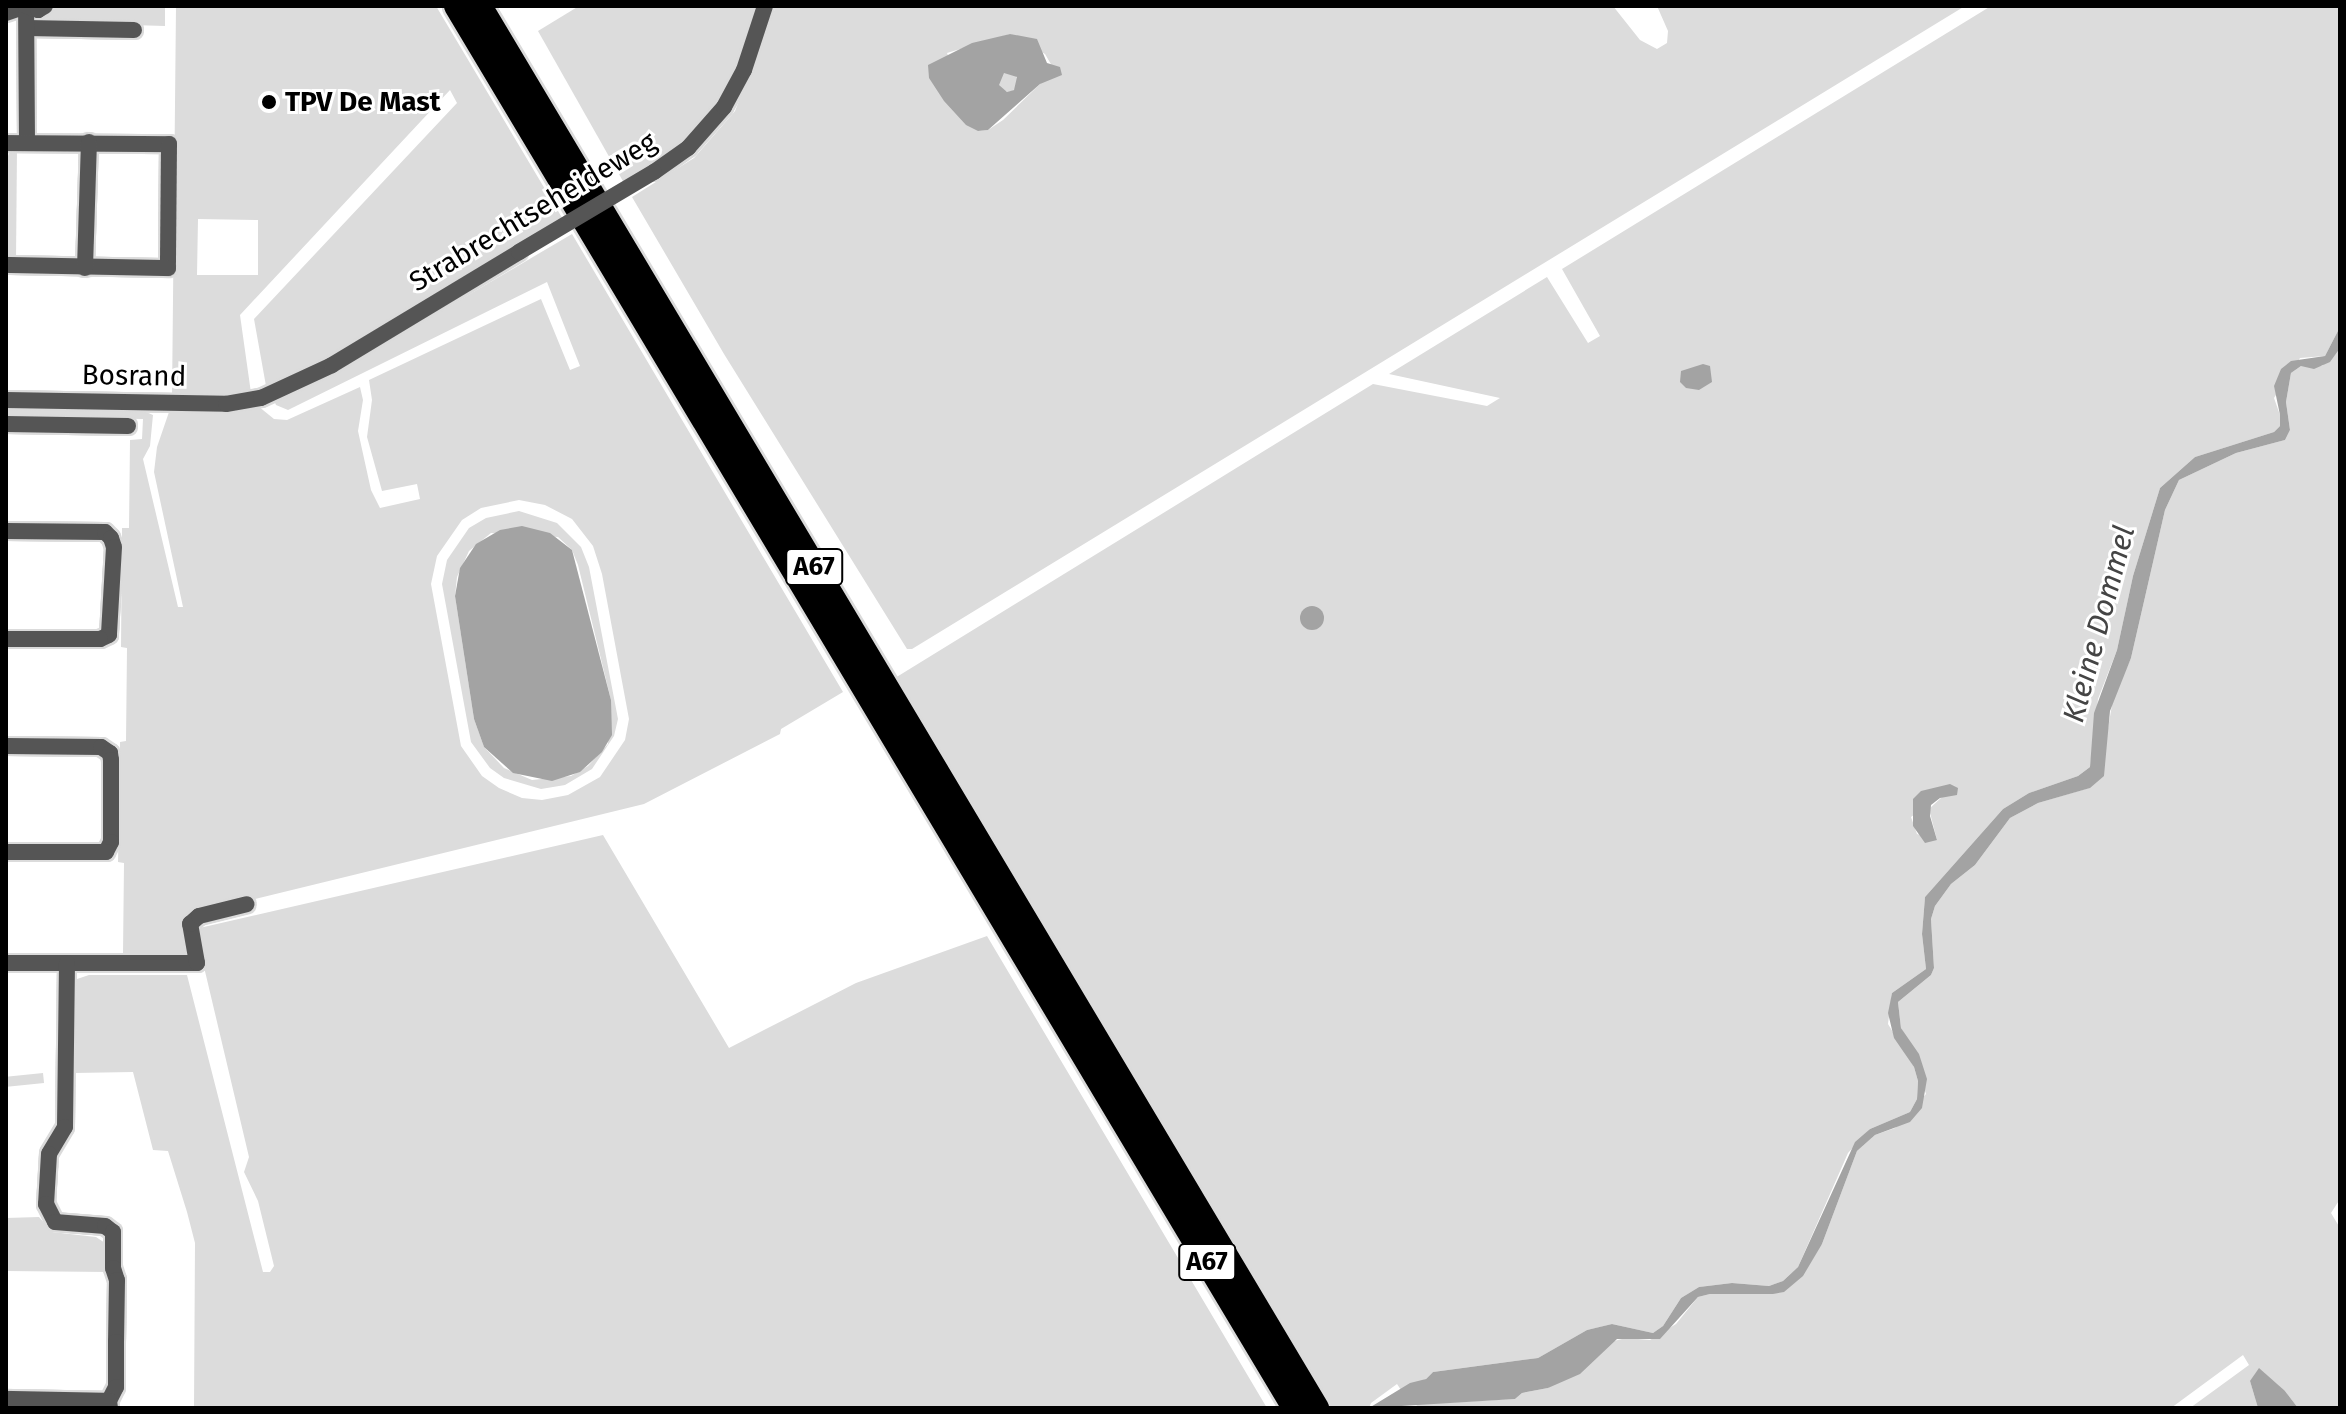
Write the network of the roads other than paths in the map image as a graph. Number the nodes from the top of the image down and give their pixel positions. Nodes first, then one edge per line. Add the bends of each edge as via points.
1 (26, 6) edge
2 (45, 6) edge
3 (456, 6) edge
4 (480, 6) edge
5 (765, 6) edge
6 (6, 13) edge
7 (27, 28) junction
8 (134, 30) dead end
9 (27, 141) junction
10 (89, 142) junction
11 (6, 143) edge
12 (6, 265) edge
13 (85, 268) junction
14 (261, 398) joint
15 (6, 400) edge
16 (6, 424) edge
17 (128, 426) dead end
18 (6, 531) edge
19 (6, 639) edge
20 (6, 746) edge
21 (6, 852) edge
22 (247, 904) dead end
23 (6, 963) edge
24 (67, 963) junction
25 (8, 1399) dead end
26 (110, 1404) edge
27 (1294, 1408) edge
28 (1317, 1408) edge

1 - 2 street
1 - 6 street
1 - 7 street
3 - 27 highway, A67
4 - 28 highway, A67
5 - 14 street, Strabrechtseheideweg, bridge via 744,70 724,107 688,148 332,365
7 - 8 street
7 - 9 street
9 - 10 street
9 - 11 street
10 - 13 street
10 - 13 street via 169,144 168,268
12 - 13 street
14 - 15 street, Bosrand via 226,404
16 - 17 street, Bosrand
18 - 19 street via 105,532 114,547 109,635
20 - 21 street via 101,747 111,760 111,842 106,852
22 - 24 street via 199,916 190,924 197,963
23 - 24 street
24 - 26 street via 65,1127 49,1154 46,1204 55,1222 105,1226 113,1232 116,1387
25 - 26 street

